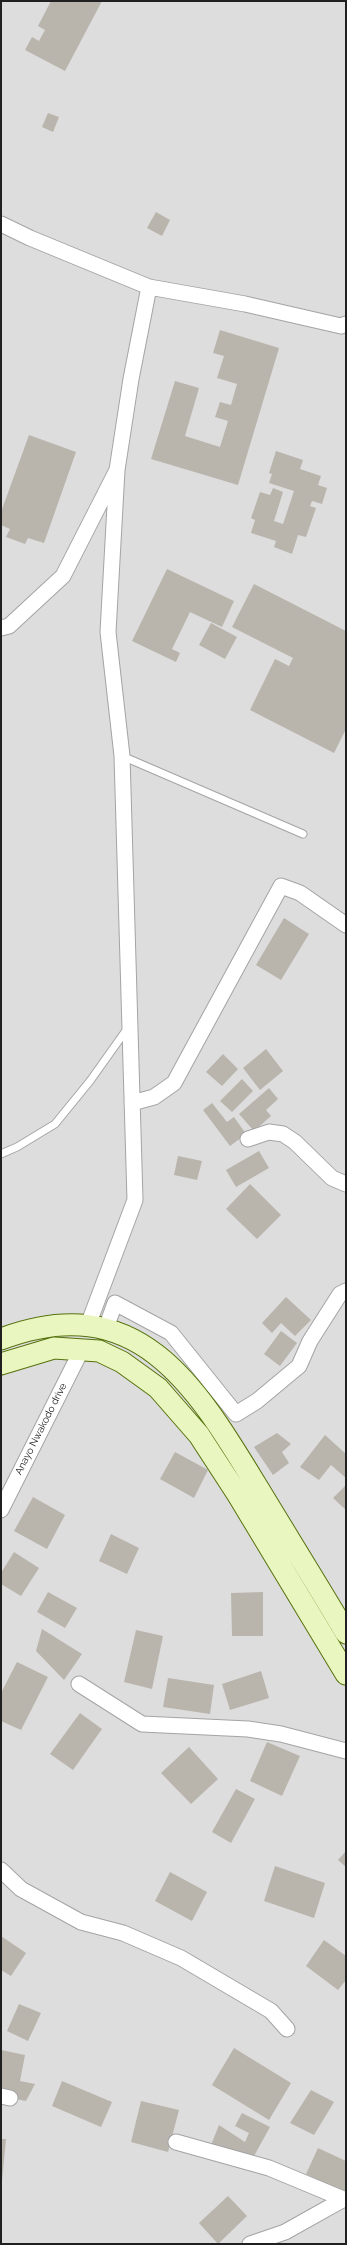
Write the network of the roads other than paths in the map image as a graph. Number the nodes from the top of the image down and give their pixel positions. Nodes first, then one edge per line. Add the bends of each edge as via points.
1 (1, 224) edge
2 (149, 287) junction
3 (346, 324) edge
4 (117, 470) junction
5 (1, 628) edge
6 (122, 756) junction
7 (303, 834) dead end
8 (346, 925) edge
9 (130, 1024) junction
10 (132, 1103) junction
11 (248, 1139) dead end
12 (1, 1154) edge
13 (346, 1184) edge
14 (346, 1292) edge
15 (97, 1326) junction
16 (2, 1336) edge
17 (82, 1349) junction
18 (1, 1364) edge
19 (1, 1510) edge
20 (346, 1633) edge
21 (346, 1674) edge
22 (79, 1684) dead end
23 (346, 1752) edge
24 (1, 1870) edge
25 (287, 2029) dead end
26 (176, 2142) dead end
27 (345, 2199) edge
28 (250, 2244) edge

1 - 2 street
2 - 3 street via 245,304 341,326
2 - 4 street
4 - 5 street via 63,576 9,626
4 - 6 street via 108,632
6 - 7 lane
6 - 9 street
8 - 10 street via 300,893 281,886 174,1083 154,1097
9 - 10 street
9 - 12 lane via 90,1082 55,1124
10 - 15 street via 135,1200
11 - 13 street via 269,1132 283,1134 295,1142 332,1178
14 - 15 street via 340,1294 314,1334 299,1366 257,1401 236,1414 171,1333 116,1303
15 - 16 street via 76,1323
15 - 20 street via 132,1338 174,1368 217,1420
17 - 18 street via 54,1348
17 - 19 street, Anayo Nwakodo drive
17 - 21 street via 99,1351 122,1362 158,1388 199,1435 238,1494
22 - 23 street via 142,1724 248,1728 281,1734
24 - 25 street via 21,1889 81,1922 123,1933 180,1958 271,2012
26 - 27 street via 269,2168
27 - 28 street via 285,2232

